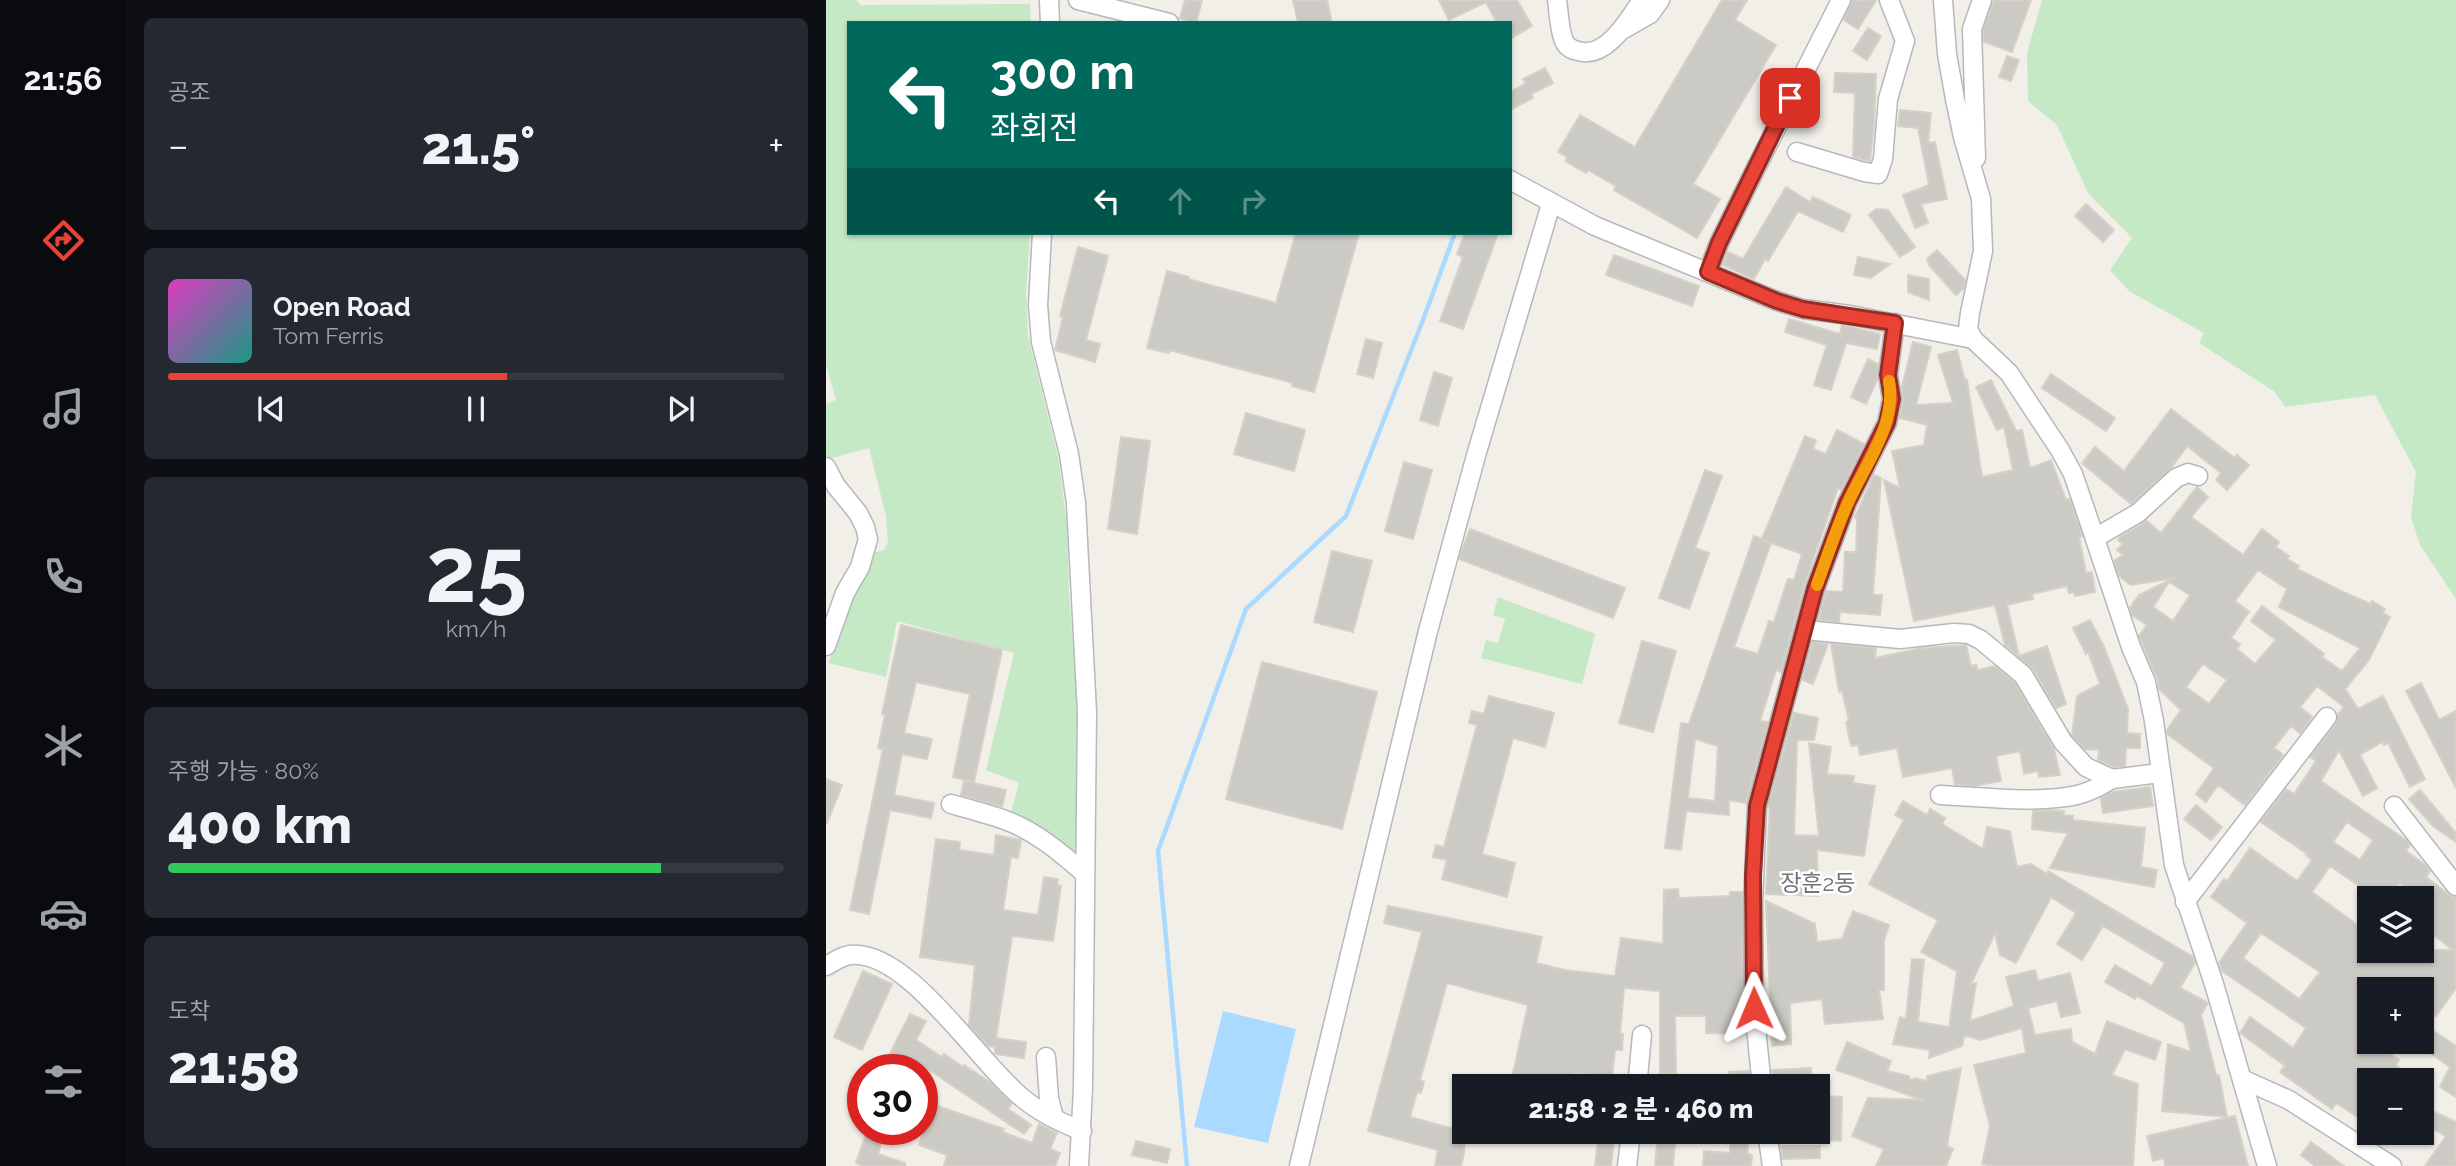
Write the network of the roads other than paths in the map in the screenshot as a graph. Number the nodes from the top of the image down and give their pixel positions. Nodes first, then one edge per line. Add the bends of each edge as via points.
1 (1049, 0) edge
2 (1078, 0) edge
3 (1558, 0) edge
4 (1642, 0) edge
5 (1660, 0) edge
6 (1842, 0) edge
7 (1889, 0) edge
8 (1943, 0) edge
9 (1982, 0) edge
10 (1050, 21) edge
11 (1161, 21) edge
12 (1618, 32) junction
13 (1797, 152) dead end
14 (1977, 180) junction
15 (1512, 181) edge
16 (1551, 204) junction
17 (1042, 235) edge
18 (1708, 272) junction
19 (1895, 323) junction
20 (1973, 339) junction
21 (826, 467) edge
22 (2198, 476) dead end
23 (2095, 538) junction
24 (1805, 630) junction
25 (826, 646) edge
26 (2327, 718) dead end
27 (2160, 774) junction
28 (2112, 779) junction
29 (1940, 795) dead end
30 (951, 804) dead end
31 (2394, 806) dead end
32 (1084, 873) junction
33 (2456, 886) edge
34 (2185, 902) junction
35 (826, 966) edge
36 (1642, 1035) dead end
37 (1046, 1057) dead end
38 (1638, 1074) edge
39 (1761, 1074) edge
40 (2242, 1079) junction
41 (1054, 1118) junction
42 (1082, 1130) junction
43 (1630, 1144) edge
44 (1769, 1144) edge
45 (1079, 1166) edge
46 (1299, 1166) edge
47 (1627, 1166) edge
48 (1772, 1166) edge
49 (2267, 1166) edge
50 (2392, 1166) edge

1 - 10 street
2 - 11 street
3 - 12 street via 1564,42 1571,49 1596,51
4 - 12 street
5 - 12 street via 1650,14
6 - 18 street via 1737,205
7 - 13 street via 1905,41 1888,99 1878,174
8 - 14 street via 1955,99
9 - 14 street via 1972,29
14 - 20 street via 1983,234 1980,271 1969,313
15 - 16 street
16 - 18 street
16 - 46 street via 1428,631
17 - 32 street via 1041,342 1069,454 1076,503 1087,712
18 - 19 street via 1803,309
19 - 20 street
19 - 24 street via 1887,423 1847,503
20 - 23 street via 2009,373 2060,450
21 - 25 street via 858,513 868,539
22 - 23 street via 2188,473 2176,478 2138,513
23 - 27 street via 2146,682
24 - 28 street via 1900,639 1969,634 2023,675 2063,742 2086,767
24 - 39 street via 1757,806 1754,1008
26 - 34 street
27 - 28 street
27 - 34 street via 2174,864
28 - 29 street via 2075,795
30 - 32 street via 1025,830
31 - 33 street
32 - 42 street
34 - 40 street
35 - 41 street via 851,955 870,957 892,968 937,1005 999,1076
36 - 38 street
37 - 41 street
40 - 49 street
40 - 50 street via 2289,1100
41 - 42 street
42 - 45 street
43 - 47 street
44 - 48 street

